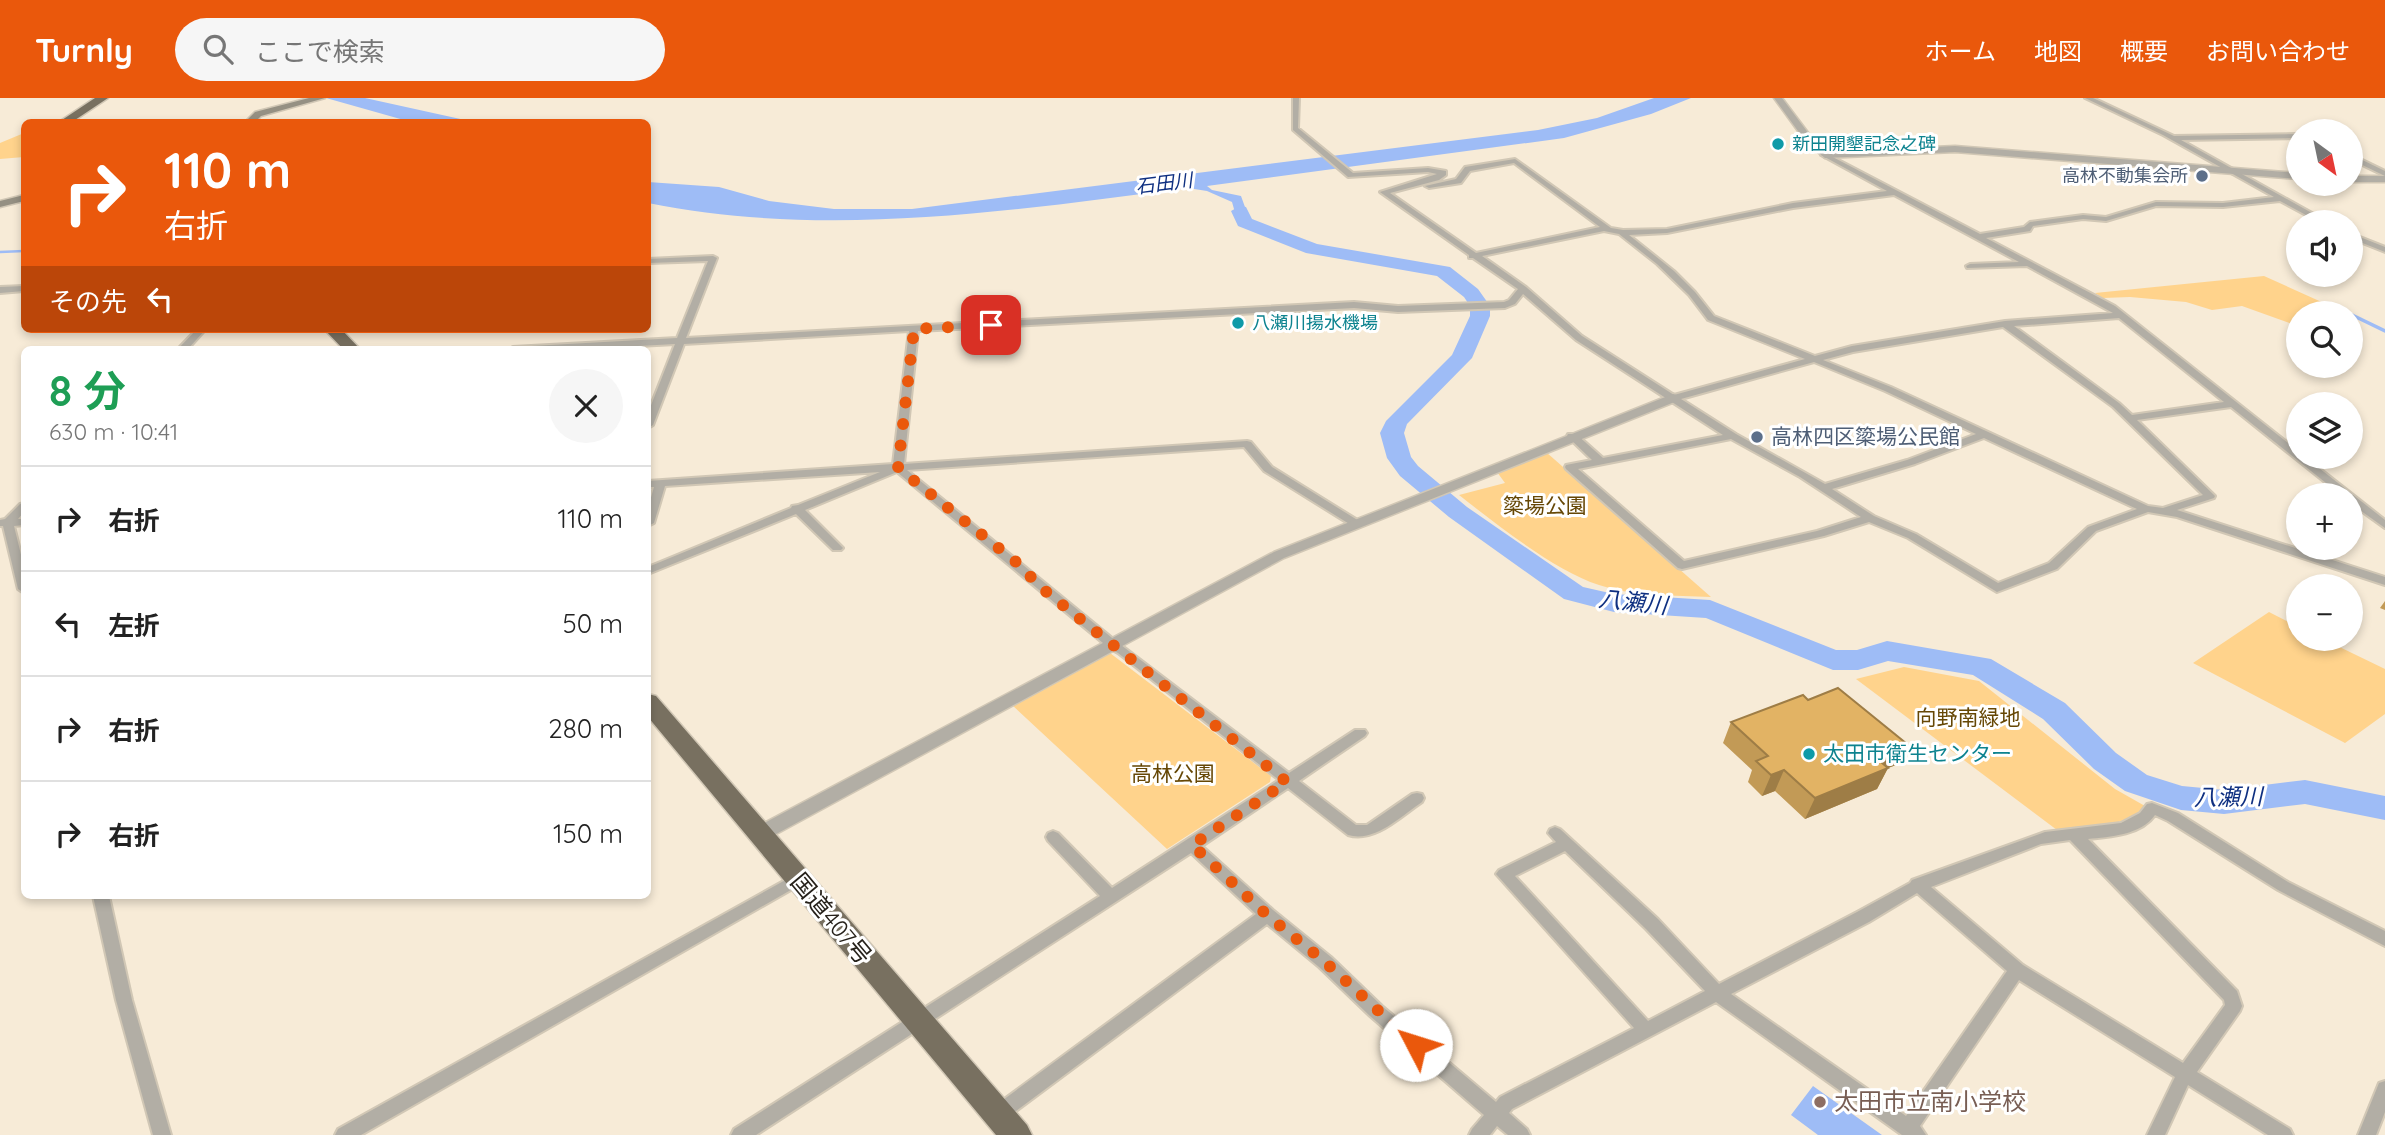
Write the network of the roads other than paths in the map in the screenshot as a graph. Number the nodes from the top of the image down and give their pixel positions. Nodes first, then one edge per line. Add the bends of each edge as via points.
1 (103, 98) edge
2 (118, 98) edge
3 (320, 98) edge
4 (1296, 98) edge
5 (1778, 98) edge
6 (2088, 98) edge
7 (70, 119) edge
8 (86, 119) edge
9 (250, 119) edge
10 (2286, 136) edge
11 (2172, 138) junction
12 (1825, 155) junction
13 (2363, 163) edge
14 (2225, 170) junction
15 (2385, 174) edge
16 (2286, 175) edge
17 (2363, 179) edge
18 (2385, 179) edge
19 (1384, 191) junction
20 (1892, 193) junction
21 (21, 199) edge
22 (2278, 199) junction
23 (0, 204) edge
24 (21, 205) edge
25 (0, 209) edge
26 (2300, 210) edge
27 (1610, 231) junction
28 (1623, 235) junction
29 (1976, 237) junction
30 (2363, 241) edge
31 (2385, 250) edge
32 (1472, 256) junction
33 (651, 261) edge
34 (2030, 264) junction
35 (1970, 266) dead end
36 (21, 289) edge
37 (1523, 289) junction
38 (0, 290) edge
39 (2121, 315) junction
40 (2004, 324) junction
41 (914, 329) junction
42 (198, 333) edge
43 (336, 333) edge
44 (680, 341) junction
45 (186, 346) edge
46 (349, 346) edge
47 (587, 346) edge
48 (1811, 358) junction
49 (1673, 398) junction
50 (2233, 404) junction
51 (651, 417) edge
52 (2132, 418) junction
53 (1984, 434) junction
54 (1572, 436) junction
55 (1732, 436) junction
56 (1599, 460) junction
57 (898, 468) junction
58 (661, 483) junction
59 (2331, 483) edge
60 (651, 484) edge
61 (1823, 488) junction
62 (2363, 506) edge
63 (796, 508) junction
64 (21, 509) edge
65 (2147, 509) junction
66 (2163, 511) junction
67 (651, 514) edge
68 (2379, 515) edge
69 (1870, 519) junction
70 (4, 523) edge
71 (1355, 523) junction
72 (2385, 525) edge
73 (837, 548) dead end
74 (651, 569) edge
75 (21, 579) edge
76 (2385, 581) edge
77 (1113, 645) junction
78 (651, 706) edge
79 (1360, 733) dead end
80 (1287, 782) junction
81 (1417, 798) dead end
82 (760, 834) junction
83 (2074, 834) junction
84 (1053, 837) dead end
85 (1192, 845) junction
86 (798, 879) junction
87 (1917, 884) junction
88 (1110, 895) junction
89 (102, 899) edge
90 (1267, 915) junction
91 (2385, 939) edge
92 (2017, 970) junction
93 (1717, 993) junction
94 (918, 1021) junction
95 (1646, 1030) junction
96 (2185, 1074) junction
97 (2385, 1089) edge
98 (998, 1114) junction
99 (1496, 1114) junction
100 (1913, 1132) edge
101 (162, 1135) edge
102 (344, 1135) edge
103 (740, 1135) edge
104 (1016, 1135) edge
105 (1478, 1135) edge
106 (1521, 1135) edge
107 (2156, 1135) edge
108 (2284, 1135) edge
109 (2367, 1135) edge

1 - 7 highway
2 - 8 highway
3 - 9 main road
4 - 19 street via 1295,129 1348,172 1357,176 1423,170 1443,173
5 - 12 street via 1808,140
6 - 11 street
10 - 11 street
11 - 14 street
12 - 14 street via 1955,149
12 - 20 street
13 - 15 street
14 - 16 street
14 - 22 street
17 - 18 street
19 - 27 street via 1451,183 1461,180 1468,169 1514,161
19 - 32 street
20 - 28 street
20 - 29 street
21 - 23 main road
22 - 26 street
22 - 29 street via 2223,205 2156,204 2106,219 2083,217 2030,224 2027,229
24 - 25 main road
27 - 28 street
27 - 32 street
28 - 48 street via 1670,269 1695,293 1711,318
29 - 34 street
30 - 31 street
32 - 37 street
33 - 44 street via 713,258
34 - 35 street
34 - 39 street
36 - 38 street
37 - 41 street via 1512,302 1496,305 1354,306
37 - 49 street via 1567,329
39 - 40 street
39 - 50 street
40 - 48 street
40 - 52 street
41 - 44 street
41 - 57 street
42 - 45 street
43 - 46 highway
44 - 47 street
44 - 51 street
48 - 49 street
48 - 53 street
49 - 54 street
49 - 55 street
50 - 52 street
50 - 59 street
52 - 66 street via 2210,496
53 - 61 street
53 - 65 street
54 - 56 street
54 - 71 street
55 - 56 street
55 - 61 street
56 - 69 street via 1570,467 1682,565
57 - 58 street
57 - 63 street
57 - 71 street via 1247,444 1268,468
57 - 77 street
58 - 60 street
58 - 67 street
61 - 69 street
62 - 68 street
63 - 73 street
63 - 74 street
64 - 70 street
65 - 66 street
65 - 69 street via 2092,529 2053,566 1997,587 1912,537
66 - 76 street
68 - 72 street
70 - 75 street
71 - 77 street via 1279,555
77 - 80 street
77 - 82 street
78 - 82 highway, 国道407号
79 - 80 street
80 - 81 street via 1353,831 1370,830
80 - 85 street
82 - 86 highway, 国道407号
83 - 87 street via 2051,836
83 - 91 street via 2132,825 2152,808 2283,886
83 - 96 street via 2231,996 2234,1006
84 - 88 street
85 - 88 street
85 - 90 street
86 - 94 highway, 国道407号
86 - 102 street
87 - 92 street
87 - 93 street
88 - 94 street
89 - 101 street
90 - 98 street
90 - 99 street
92 - 96 street
92 - 100 street
93 - 95 street
93 - 95 street via 1652,923 1561,838 1504,874
93 - 100 street
94 - 98 highway, 国道407号
94 - 103 street
95 - 99 street via 1506,1103
96 - 107 street
96 - 108 street
97 - 109 street
98 - 104 highway, 国道407号
99 - 105 street
99 - 106 street

